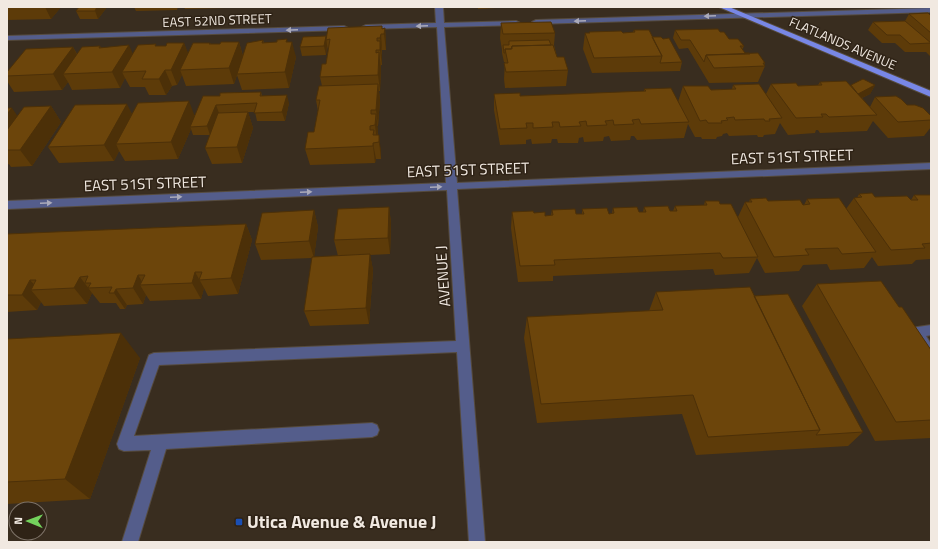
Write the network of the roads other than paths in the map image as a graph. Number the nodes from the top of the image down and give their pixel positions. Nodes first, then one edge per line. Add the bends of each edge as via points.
1 (439, 7) edge
2 (723, 7) edge
3 (931, 10) edge
4 (743, 15) junction
5 (441, 25) junction
6 (7, 38) edge
7 (931, 94) edge
8 (931, 166) edge
9 (453, 186) junction
10 (7, 204) edge
11 (931, 330) edge
12 (463, 346) junction
13 (931, 355) edge
14 (372, 430) dead end
15 (162, 442) junction
16 (130, 542) edge
17 (476, 542) edge

1 - 5 street, AVENUE J
2 - 4 main road, FLATLANDS AVENUE
3 - 4 street, EAST 52ND STREET
4 -> 5 street, EAST 52ND STREET
4 - 7 main road, FLATLANDS AVENUE
5 -> 6 street, EAST 52ND STREET
5 - 9 street, AVENUE J
8 - 9 street, EAST 51ST STREET
10 -> 9 street, EAST 51ST STREET
9 - 12 street, AVENUE J
11 - 13 street via 916,332
12 - 15 street via 154,359 124,444
12 - 17 street, AVENUE J
14 - 15 street
15 - 16 street

